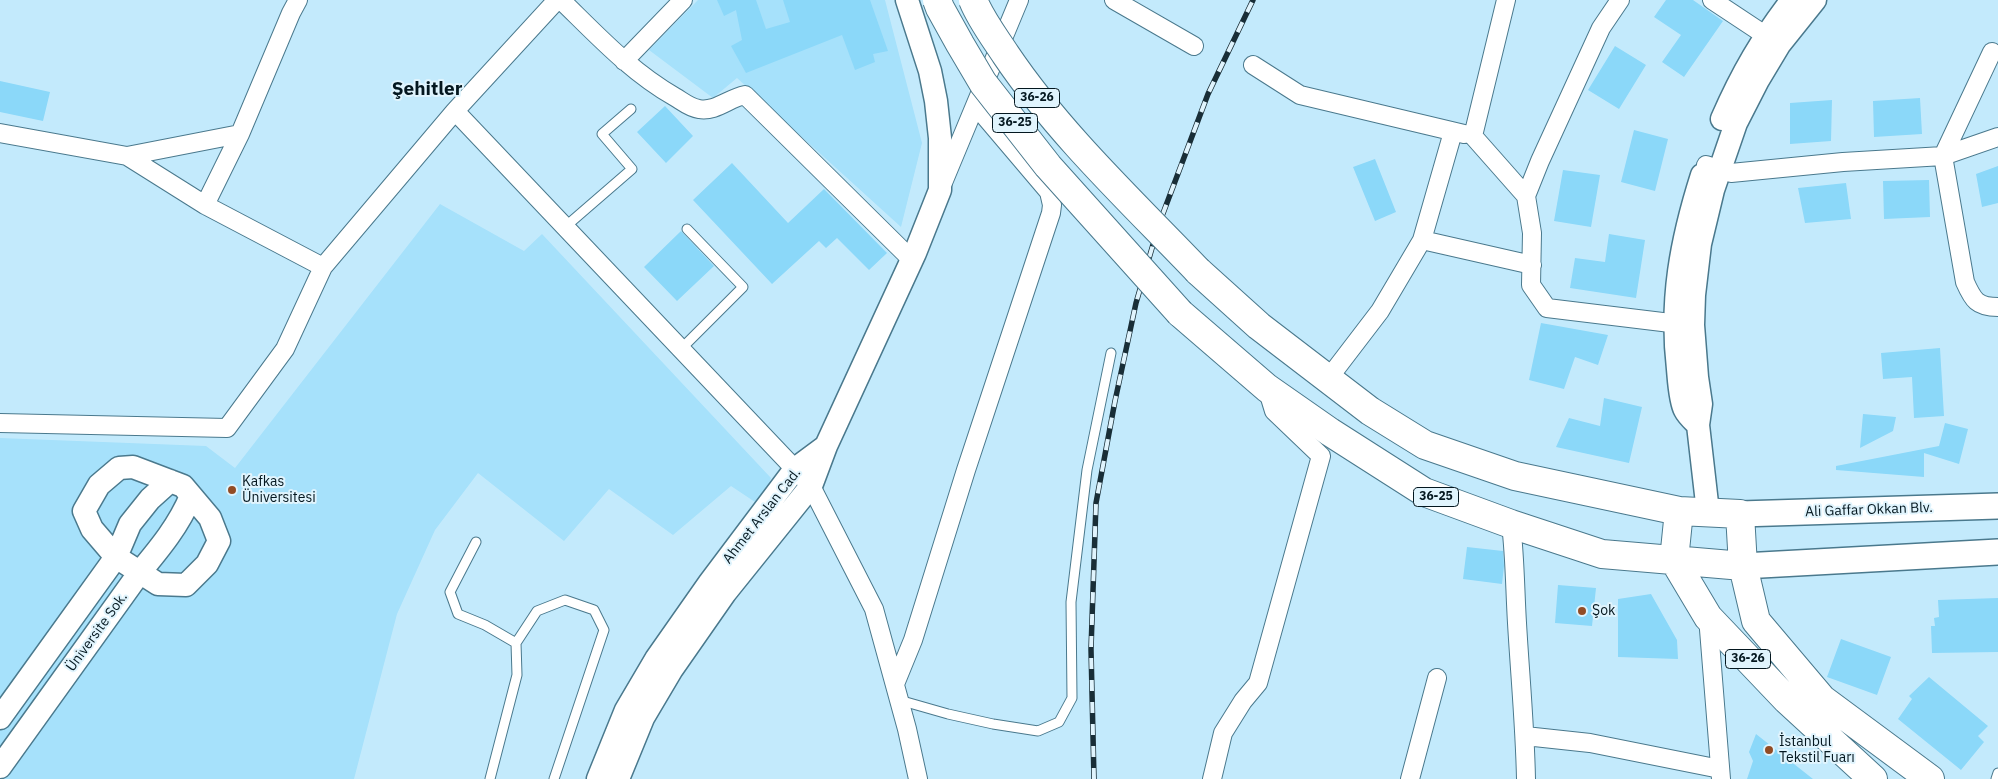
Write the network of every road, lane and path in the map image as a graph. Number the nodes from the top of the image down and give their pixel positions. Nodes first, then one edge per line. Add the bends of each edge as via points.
1 (298, 0) edge
2 (557, 0) edge
3 (561, 0) edge
4 (683, 0) edge
5 (907, 0) edge
6 (937, 0) edge
7 (973, 0) edge
8 (1019, 0) edge
9 (1114, 0) edge
10 (1506, 0) edge
11 (1620, 0) edge
12 (1712, 0) edge
13 (1792, 0) edge
14 (1815, 0) edge
15 (1772, 40) junction
16 (1194, 46) dead end
17 (1992, 52) dead end
18 (624, 61) junction
19 (1253, 65) dead end
20 (976, 106) junction
21 (631, 109) dead end
22 (455, 111) junction
23 (1453, 132) junction
24 (0, 133) edge
25 (240, 134) junction
26 (1473, 136) junction
27 (1998, 137) edge
28 (127, 156) junction
29 (1943, 156) junction
30 (1713, 167) junction
31 (940, 190) junction
32 (1526, 196) junction
33 (205, 205) junction
34 (565, 227) junction
35 (687, 229) dead end
36 (1422, 240) junction
37 (912, 260) junction
38 (1532, 265) junction
39 (323, 267) junction
40 (1998, 307) edge
41 (1684, 324) junction
42 (681, 349) junction
43 (1111, 353) dead end
44 (1328, 379) junction
45 (1267, 388) junction
46 (0, 423) edge
47 (826, 446) junction
48 (795, 469) junction
49 (170, 481) junction
50 (811, 486) junction
51 (191, 496) junction
52 (1998, 506) edge
53 (1679, 511) junction
54 (1708, 512) junction
55 (1740, 514) junction
56 (1511, 524) junction
57 (476, 542) dead end
58 (1998, 552) edge
59 (116, 557) junction
60 (1674, 560) junction
61 (1743, 566) junction
62 (140, 572) junction
63 (1708, 616) junction
64 (516, 643) junction
65 (1436, 678) dead end
66 (897, 692) junction
67 (0, 718) edge
68 (1525, 736) junction
69 (0, 768) edge
70 (1998, 773) edge
71 (1720, 774) edge
72 (490, 779) edge
73 (554, 779) edge
74 (598, 779) edge
75 (618, 779) edge
76 (918, 779) edge
77 (1212, 779) edge
78 (1410, 779) edge
79 (1526, 779) edge
80 (1873, 779) edge
81 (1930, 779) edge
82 (1996, 779) edge

1 - 25 street
2 - 22 street
3 - 18 street
4 - 18 street
5 - 31 street via 930,71 936,102
6 - 45 main road, 36-25, bridge via 989,90 1048,166 1180,313
7 - 44 main road, 36-26, bridge via 1031,91 1116,186 1198,271 1259,326
8 - 20 street
9 - 16 street
10 - 26 street
11 - 32 street via 1601,28
12 - 15 street
13 - 15 street
14 - 15 street
15 - 30 street via 1746,102
17 - 29 street
18 - 37 street via 655,86 698,109 712,109 745,94
19 - 23 street via 1300,95
20 - 31 street
20 - 66 street via 1049,192 1051,213
21 - 34 lane via 602,134 632,168
22 - 34 street
22 - 39 street
23 - 26 street
23 - 36 street
24 - 28 street
25 - 28 street
25 - 33 street
26 - 32 street
27 - 29 street
28 - 33 street
29 - 30 street via 1730,173
29 - 40 street via 1965,282 1972,298 1985,307
30 - 41 street via 1694,295
31 - 37 street
32 - 38 street via 1532,233
33 - 39 street
34 - 42 street
35 - 42 lane via 743,287
36 - 38 street
36 - 44 street via 1380,311
37 - 47 street
38 - 41 street via 1531,286 1546,308
39 - 46 street via 285,349 228,428
41 - 54 street via 1701,404 1698,425
42 - 48 street
43 - 66 lane via 1087,470 1071,602 1072,698 1059,722 1038,731 948,714
44 - 53 main road via 1370,411 1425,445 1515,476
45 - 56 main road, 36-25 via 1424,492
45 - 77 street via 1274,411 1321,456 1258,684 1223,733
47 - 48 street, Ahmet Arslan Cad.
47 - 50 street, Ahmet Arslan Cad.
48 - 50 street
48 - 74 street, Ahmet Arslan Cad. via 656,659 626,710
49 - 51 street via 183,486
49 - 59 street, Üniversite Sok. via 130,524
49 - 59 street via 133,468 119,468 99,485 84,511 92,529
50 - 66 street via 874,609
50 - 75 street, Ahmet Arslan Cad. via 725,594 672,669 643,718
51 - 62 street, Üniversite Sok. via 182,518
51 - 62 street via 210,518 219,541 207,564 186,584 158,584
52 - 55 main road, Ali Gaffar Okkan Blv.
53 - 54 main road
53 - 60 main road
54 - 55 main road
55 - 61 main road, 36-26
56 - 60 main road, 36-25 via 1602,554
56 - 68 street
57 - 64 lane via 450,592 458,614
58 - 61 main road
59 - 62 street
59 - 67 street, Üniversite Sok.
60 - 61 main road, 36-25
60 - 63 main road, 36-26
61 - 81 main road, 36-26 via 1756,621 1822,699
62 - 69 street, Üniversite Sok.
63 - 71 street
63 - 80 main road, 36-26 via 1787,700
64 - 72 lane via 517,675
64 - 73 lane via 537,611 565,600 594,610 604,630
65 - 78 street
66 - 76 street
68 - 71 street via 1590,743
68 - 79 street
70 - 82 lane

